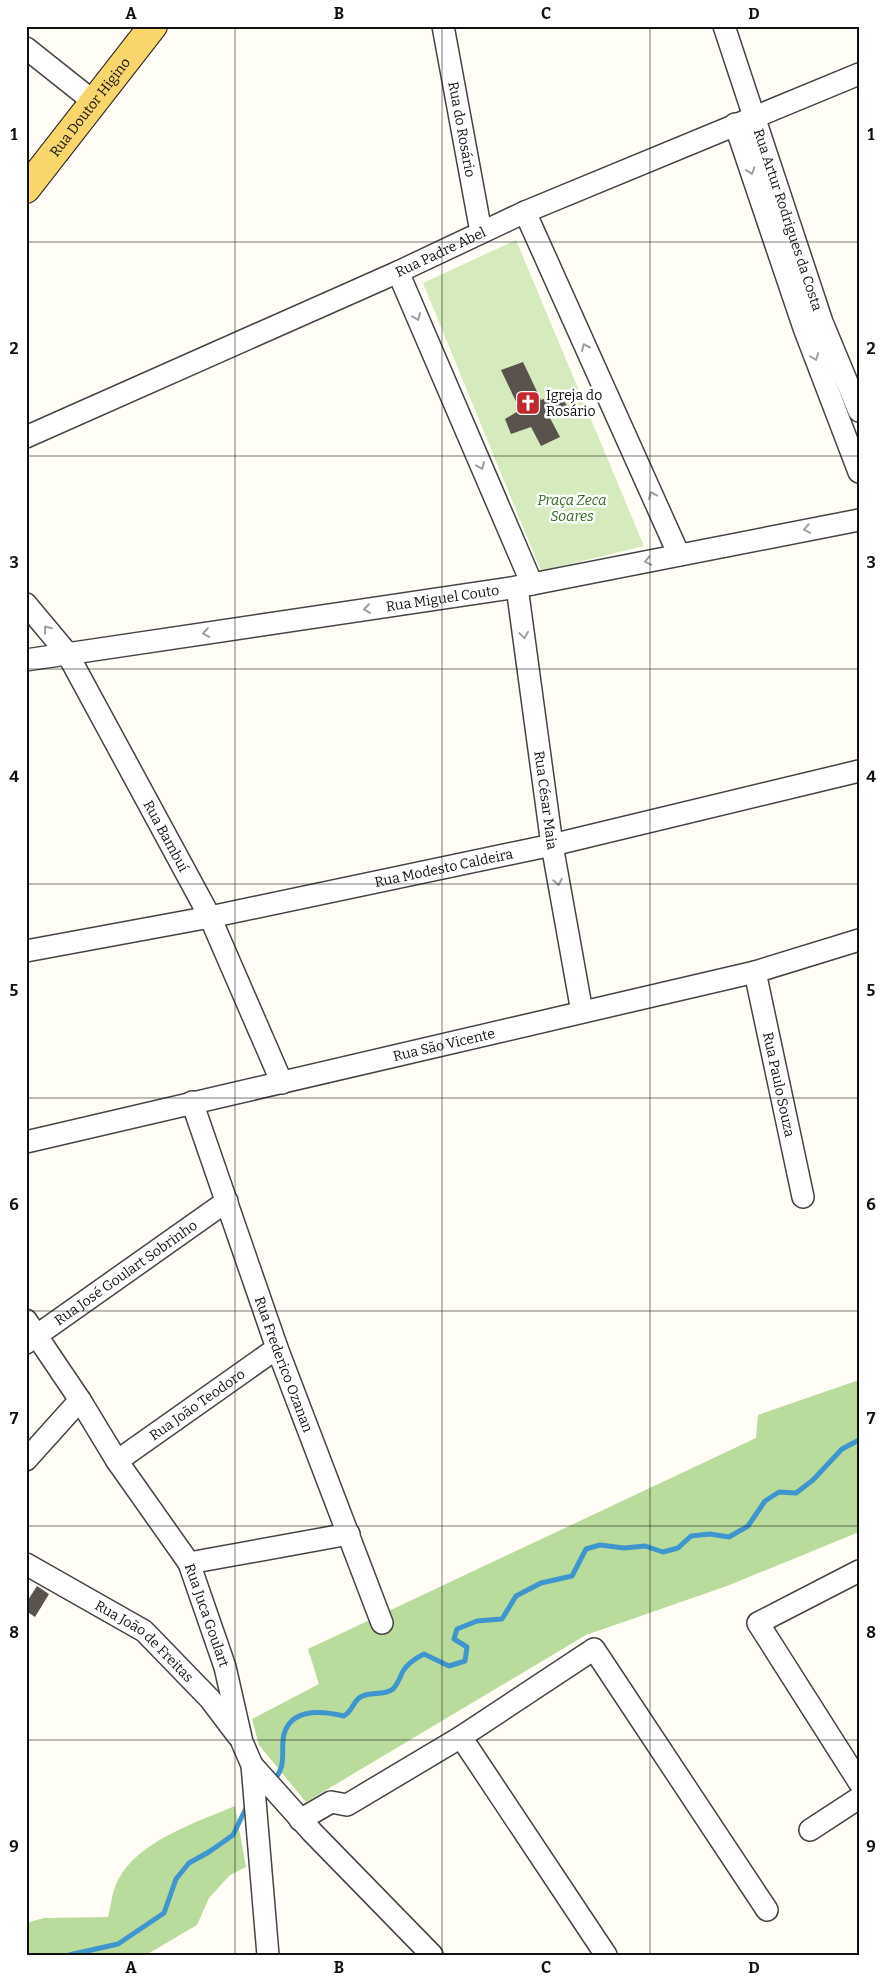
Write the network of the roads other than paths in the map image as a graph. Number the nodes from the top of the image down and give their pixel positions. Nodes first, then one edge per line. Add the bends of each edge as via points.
1 (153, 26) edge
2 (443, 26) edge
3 (724, 26) edge
4 (26, 48) edge
5 (859, 74) edge
6 (94, 102) junction
7 (744, 121) junction
8 (26, 189) edge
9 (525, 212) junction
10 (481, 232) junction
11 (398, 272) junction
12 (813, 325) junction
13 (859, 410) edge
14 (26, 437) edge
15 (859, 472) edge
16 (858, 518) edge
17 (679, 555) junction
18 (525, 585) junction
19 (26, 604) edge
20 (28, 653) edge
21 (67, 654) junction
22 (859, 772) edge
23 (552, 846) junction
24 (210, 917) junction
25 (858, 944) edge
26 (26, 951) edge
27 (755, 972) junction
28 (582, 1012) junction
29 (282, 1083) junction
30 (192, 1102) junction
31 (26, 1142) edge
32 (803, 1197) dead end
33 (227, 1201) junction
34 (30, 1333) edge
35 (277, 1348) junction
36 (80, 1400) junction
37 (26, 1460) edge
38 (117, 1461) junction
39 (349, 1534) junction
40 (189, 1563) junction
41 (26, 1564) edge
42 (859, 1571) edge
43 (382, 1623) dead end
44 (461, 1737) junction
45 (242, 1742) junction
46 (252, 1765) junction
47 (859, 1782) edge
48 (859, 1798) edge
49 (294, 1814) junction
50 (810, 1830) dead end
51 (258, 1836) junction
52 (768, 1910) dead end
53 (268, 1955) edge
54 (432, 1955) edge
55 (606, 1955) edge

1 - 6 main road, Rua Doutor Higino
2 - 10 street, Rua do Rosário
3 - 7 street, Rua Artur Rodrigues da Costa
4 - 6 street
5 - 7 street, Rua Padre Abel
6 - 8 main road, Rua Doutor Higino
7 - 9 street, Rua Padre Abel
7 - 12 street, Rua Artur Rodrigues da Costa
9 - 10 street, Rua Padre Abel
17 -> 9 street
10 - 11 street, Rua Padre Abel
11 - 14 street, Rua Padre Abel
11 -> 18 street
12 - 13 street, Rua Artur Rodrigues da Costa
12 -> 15 street, Rua Artur Rodrigues da Costa
16 -> 17 street, Rua Miguel Couto
17 -> 18 street, Rua Miguel Couto
18 -> 21 street, Rua Miguel Couto
18 -> 23 street, Rua César Maia
21 -> 19 street, Rua Bambuí
20 - 21 street, Rua Miguel Couto
21 - 24 street, Rua Bambuí
22 - 23 street, Rua Modesto Caldeira
23 - 24 street, Rua Modesto Caldeira
23 -> 28 street, Rua César Maia
24 - 26 street, Rua Modesto Caldeira
24 - 29 street, Rua Bambuí
25 - 27 street, Rua São Vicente
27 - 28 street, Rua São Vicente
27 - 32 street, Rua Paulo Souza
28 - 29 street, Rua São Vicente
29 - 30 street, Rua São Vicente
30 - 31 street, Rua São Vicente
30 - 33 street, Rua Frederico Ozanan
33 - 34 street, Rua José Goulart Sobrinho
33 - 35 street, Rua Frederico Ozanan
34 - 36 street, Rua Juca Goulart
35 - 38 street, Rua João Teodoro
35 - 39 street, Rua Frederico Ozanan
36 - 37 street
36 - 38 street, Rua Juca Goulart
38 - 40 street, Rua Juca Goulart
39 - 40 street
39 - 43 street, Rua Frederico Ozanan
40 - 45 street, Rua Juca Goulart via 225,1667
41 - 45 street, Rua João de Freitas via 144,1631 210,1699
42 - 47 street via 758,1623
44 - 49 street via 347,1805
44 - 52 street via 594,1649
44 - 55 street
45 - 46 street, Rua Juca Goulart
46 - 49 street
46 - 51 street, Rua Juca Goulart
48 - 50 street
49 - 51 street via 279,1806 272,1809 266,1815
49 - 54 street
51 - 53 street, Rua Juca Goulart

